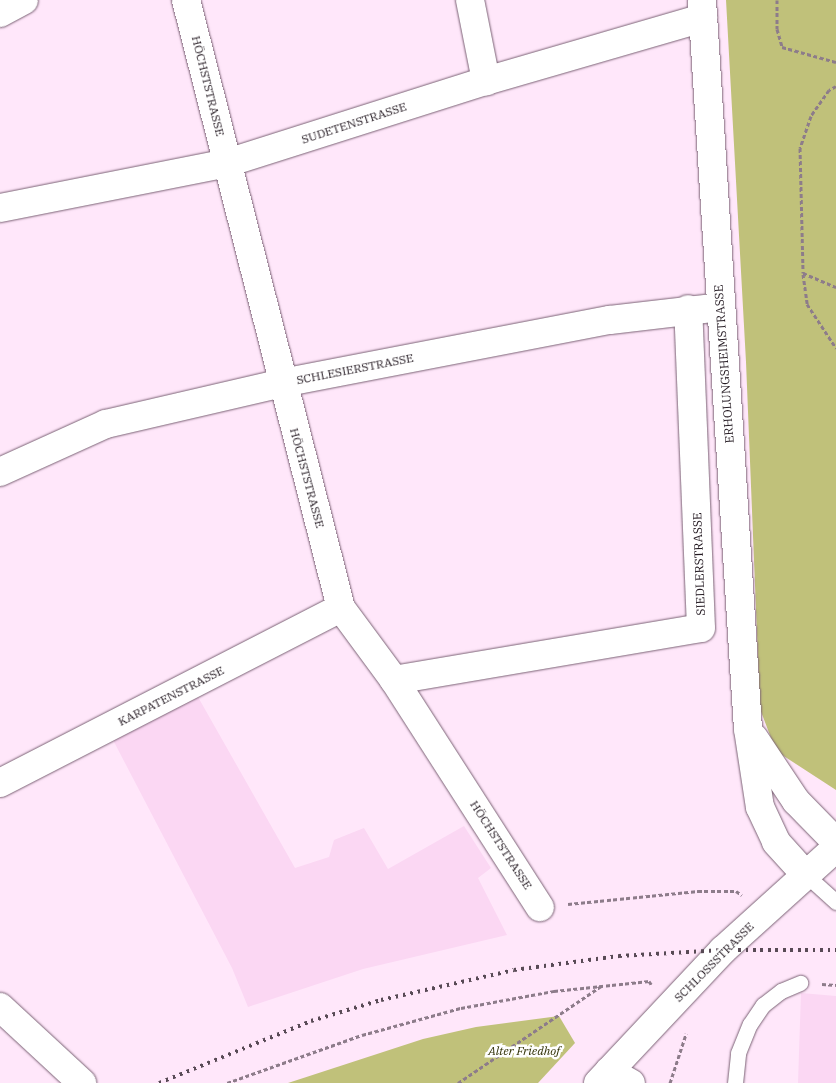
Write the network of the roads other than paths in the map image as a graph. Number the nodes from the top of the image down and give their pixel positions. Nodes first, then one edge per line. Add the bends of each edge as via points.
1 (24, 0) edge
2 (186, 0) edge
3 (470, 0) edge
4 (703, 9) edge
5 (0, 13) edge
6 (486, 81) junction
7 (227, 163) junction
8 (0, 208) edge
9 (720, 307) junction
10 (688, 309) junction
11 (282, 383) junction
12 (0, 472) edge
13 (341, 608) junction
14 (394, 680) junction
15 (748, 728) junction
16 (0, 783) edge
17 (836, 842) edge
18 (836, 848) edge
19 (805, 874) junction
20 (836, 902) edge
21 (540, 907) road end
22 (800, 983) dead end
23 (2, 1002) edge
24 (613, 1079) edge
25 (82, 1083) edge
26 (735, 1083) edge

1 - 5 street
2 - 7 street, HÖCHSTSTRASSE
3 - 6 street
4 - 6 street, SUDETENSTRASSE
4 - 9 street, ERHOLUNGSHEIMSTRASSE
6 - 7 street, SUDETENSTRASSE
7 - 8 street, SUDETENSTRASSE
7 - 11 street, HÖCHSTSTRASSE
9 - 10 street, SCHLESIERSTRASSE
9 - 15 street, ERHOLUNGSHEIMSTRASSE
10 - 11 street, SCHLESIERSTRASSE via 610,320
10 - 14 street, SIEDLERSTRASSE via 701,628
11 - 12 street, SCHLESIERSTRASSE via 106,424
11 - 13 street, HÖCHSTSTRASSE
13 - 14 street, HÖCHSTSTRASSE
13 - 16 street, KARPATENSTRASSE
14 - 21 street, HÖCHSTSTRASSE
15 - 17 street, ERHOLUNGSHEIMSTRASSE via 776,774
15 - 19 street, ERHOLUNGSHEIMSTRASSE via 760,807 776,842
18 - 19 street, SCHLOSSSTRASSE
19 - 20 lane
19 - 24 street, SCHLOSSSTRASSE via 673,1002
22 - 26 lane via 781,991 763,1005 750,1024 738,1053
23 - 25 street

